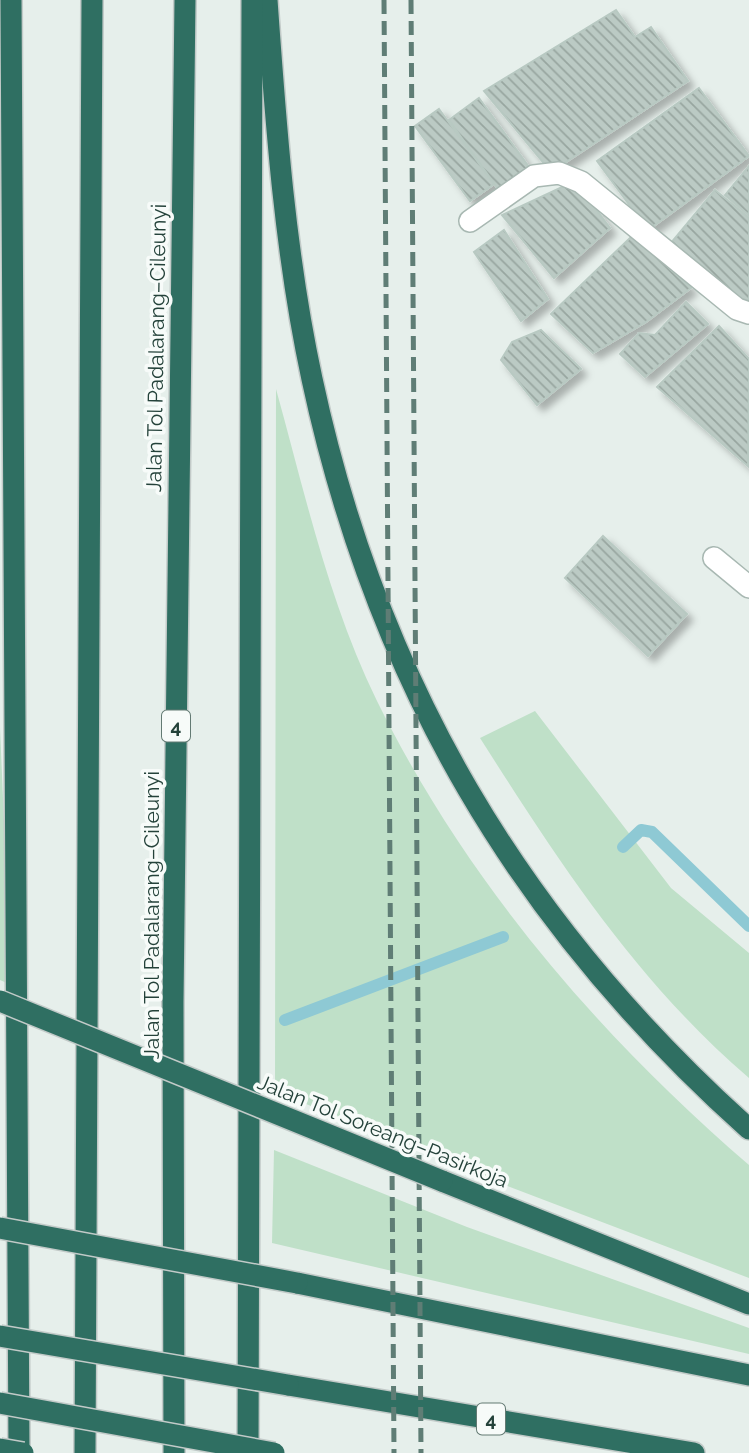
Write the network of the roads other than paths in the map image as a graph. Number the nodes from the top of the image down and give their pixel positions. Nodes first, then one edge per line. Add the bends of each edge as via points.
1 (10, 0) edge
2 (92, 0) edge
3 (185, 0) edge
4 (252, 0) edge
5 (267, 0) edge
6 (470, 220) dead end
7 (749, 313) edge
8 (714, 558) dead end
9 (749, 587) edge
10 (0, 1001) edge
11 (749, 1129) edge
12 (0, 1227) edge
13 (749, 1304) edge
14 (0, 1335) edge
15 (749, 1375) edge
16 (0, 1402) edge
17 (0, 1449) edge
18 (21, 1453) edge
19 (85, 1453) edge
20 (174, 1453) edge
21 (248, 1453) edge
22 (274, 1453) edge
23 (694, 1453) edge

1 - 18 highway
2 - 19 highway
3 - 20 highway, Jalan Tol Padalarang–Cileunyi / 4 via 173,1002
4 - 21 highway
5 - 11 highway via 285,208 311,376 347,514 403,663 440,743 488,826 547,911 674,1060
6 - 7 street via 534,176 559,173 581,181 737,309
8 - 9 street
10 - 13 highway, Jalan Tol Soreang–Pasirkoja, bridge
12 - 15 highway, bridge
14 - 23 highway, 4, bridge
16 - 22 highway, bridge
17 - 18 highway, bridge

